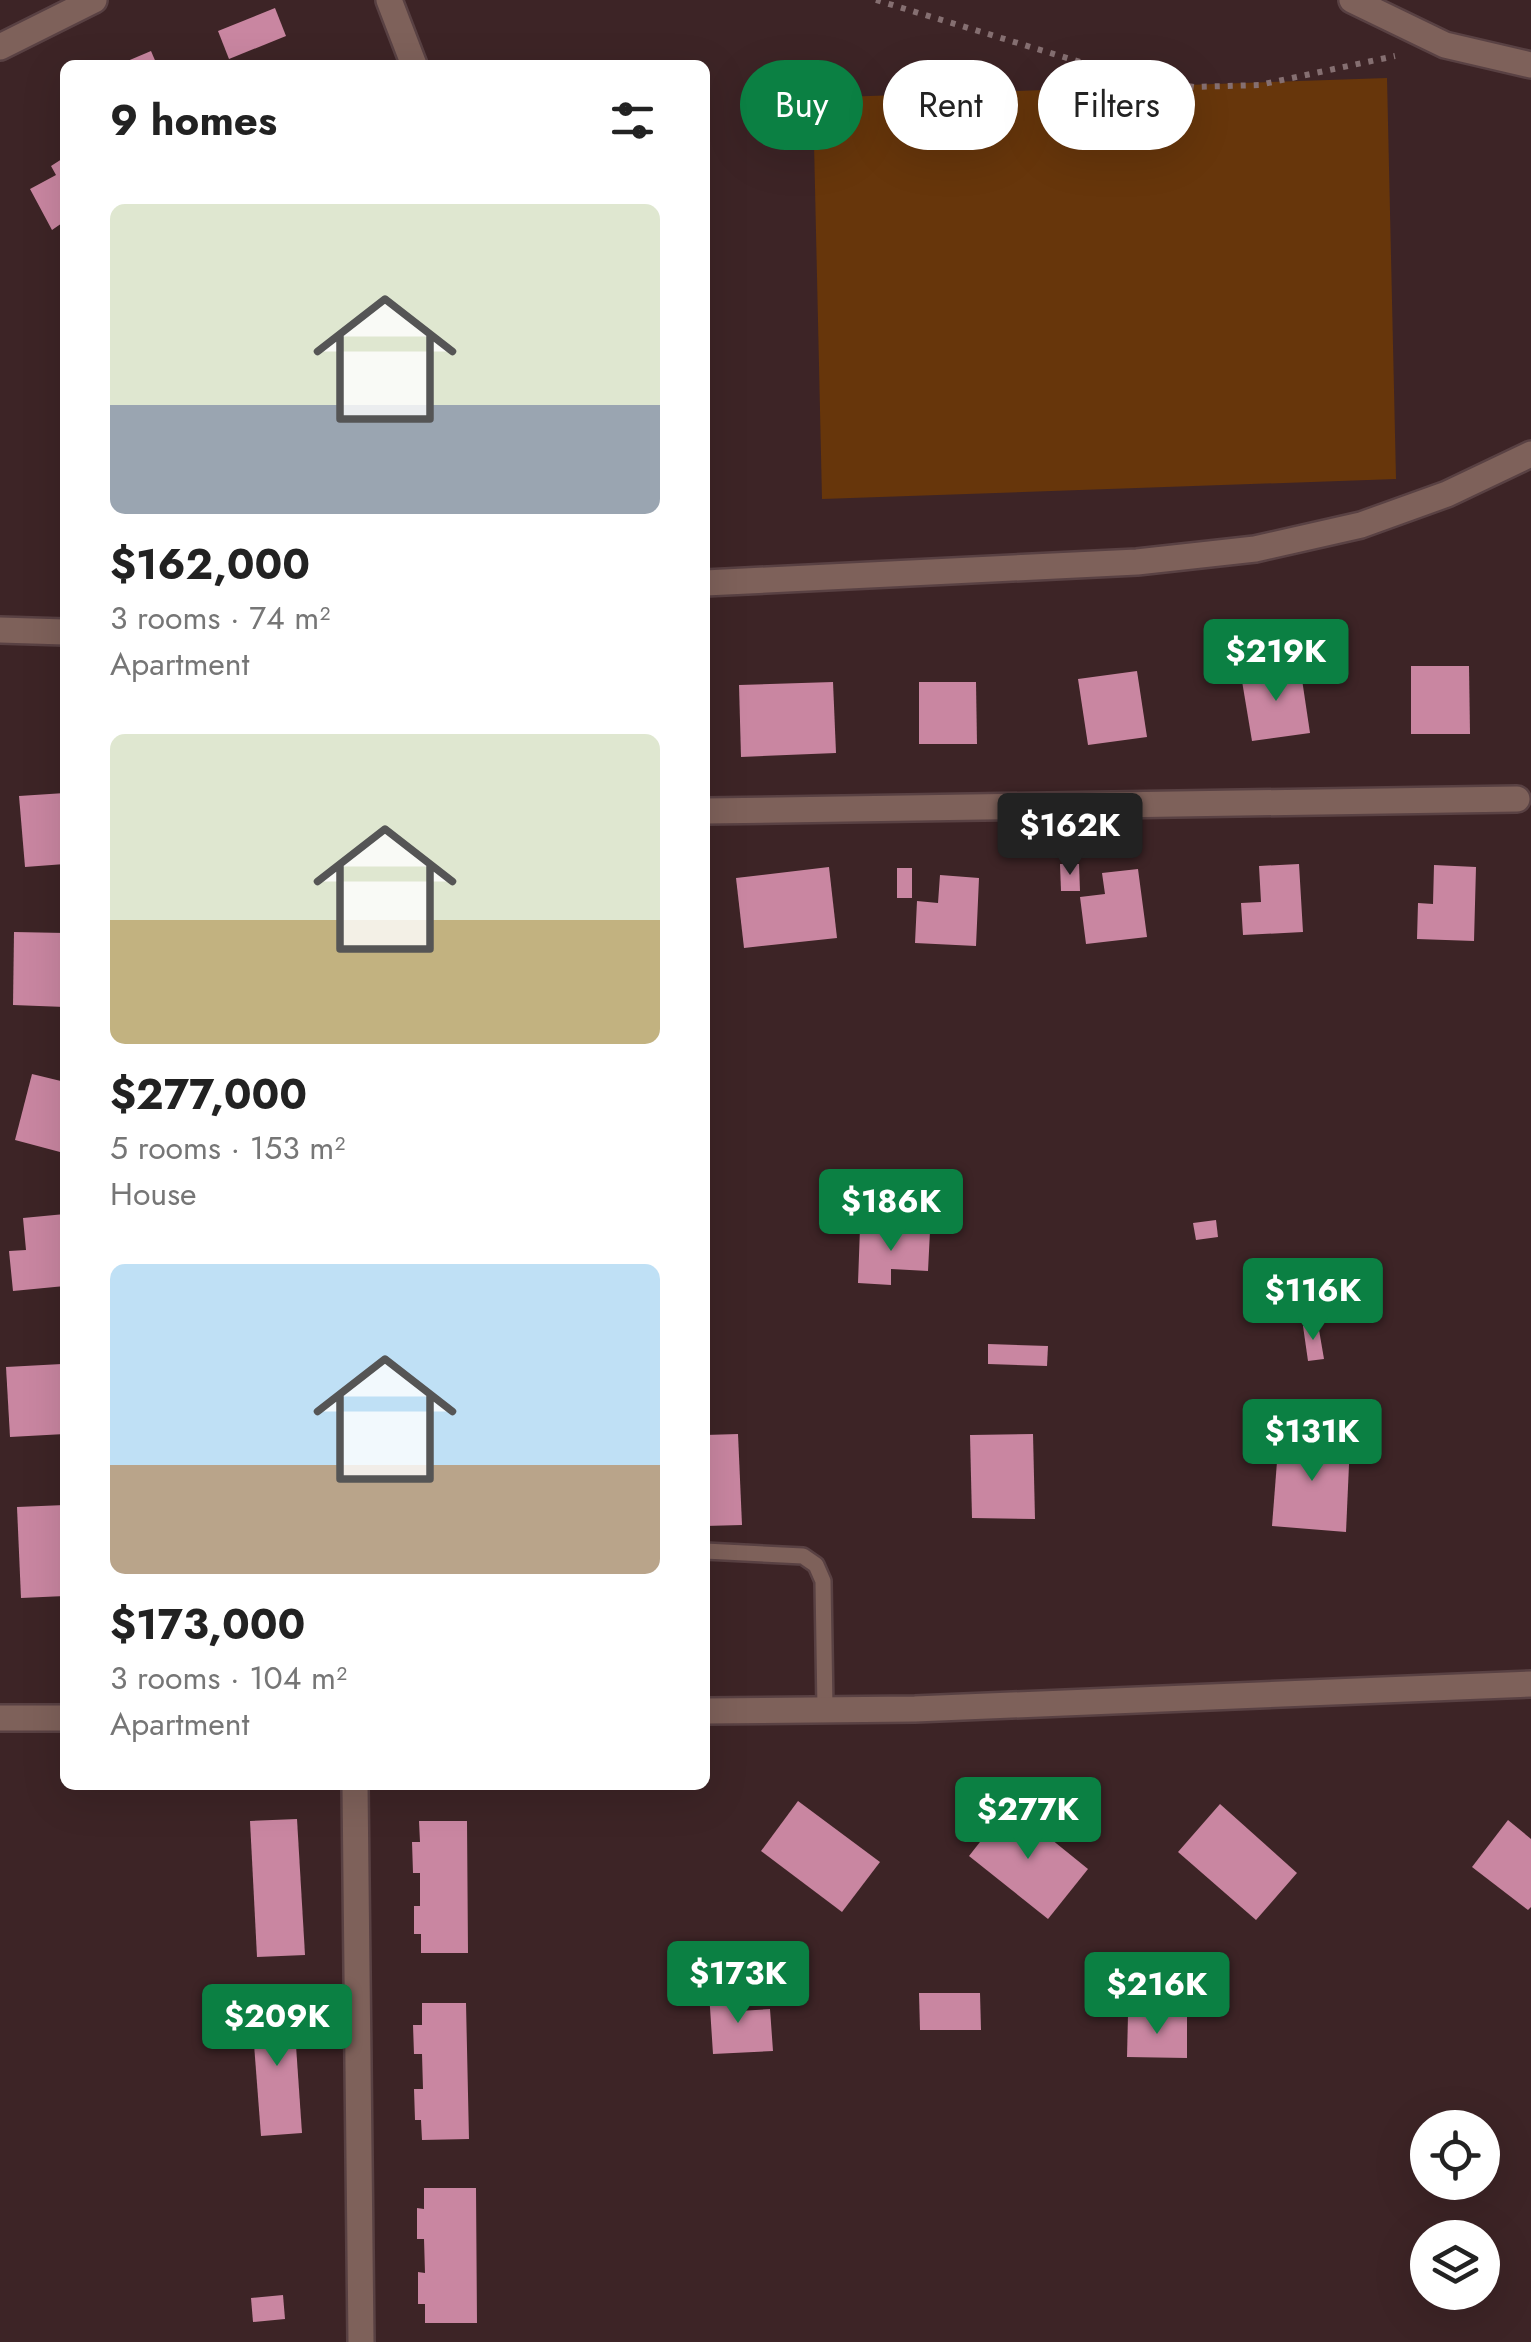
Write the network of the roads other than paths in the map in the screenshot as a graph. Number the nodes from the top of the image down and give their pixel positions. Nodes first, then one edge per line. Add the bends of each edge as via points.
1 (94, 0) edge
2 (388, 0) edge
3 (1352, 0) edge
4 (0, 47) edge
5 (412, 60) edge
6 (1531, 65) edge
7 (1531, 454) edge
8 (710, 582) edge
9 (0, 630) edge
10 (60, 632) edge
11 (1517, 799) dead end
12 (710, 811) edge
13 (710, 1551) edge
14 (1531, 1684) edge
15 (825, 1710) junction
16 (710, 1711) edge
17 (0, 1718) edge
18 (60, 1718) edge
19 (355, 1790) edge
20 (361, 2342) edge

1 - 4 street
2 - 5 street
3 - 6 street via 1445,45
7 - 8 street via 1361,525 1255,549 1137,562
9 - 10 street
11 - 12 street
13 - 15 lane via 802,1556 816,1565 823,1580
14 - 15 street
15 - 16 street
17 - 18 street
19 - 20 street

